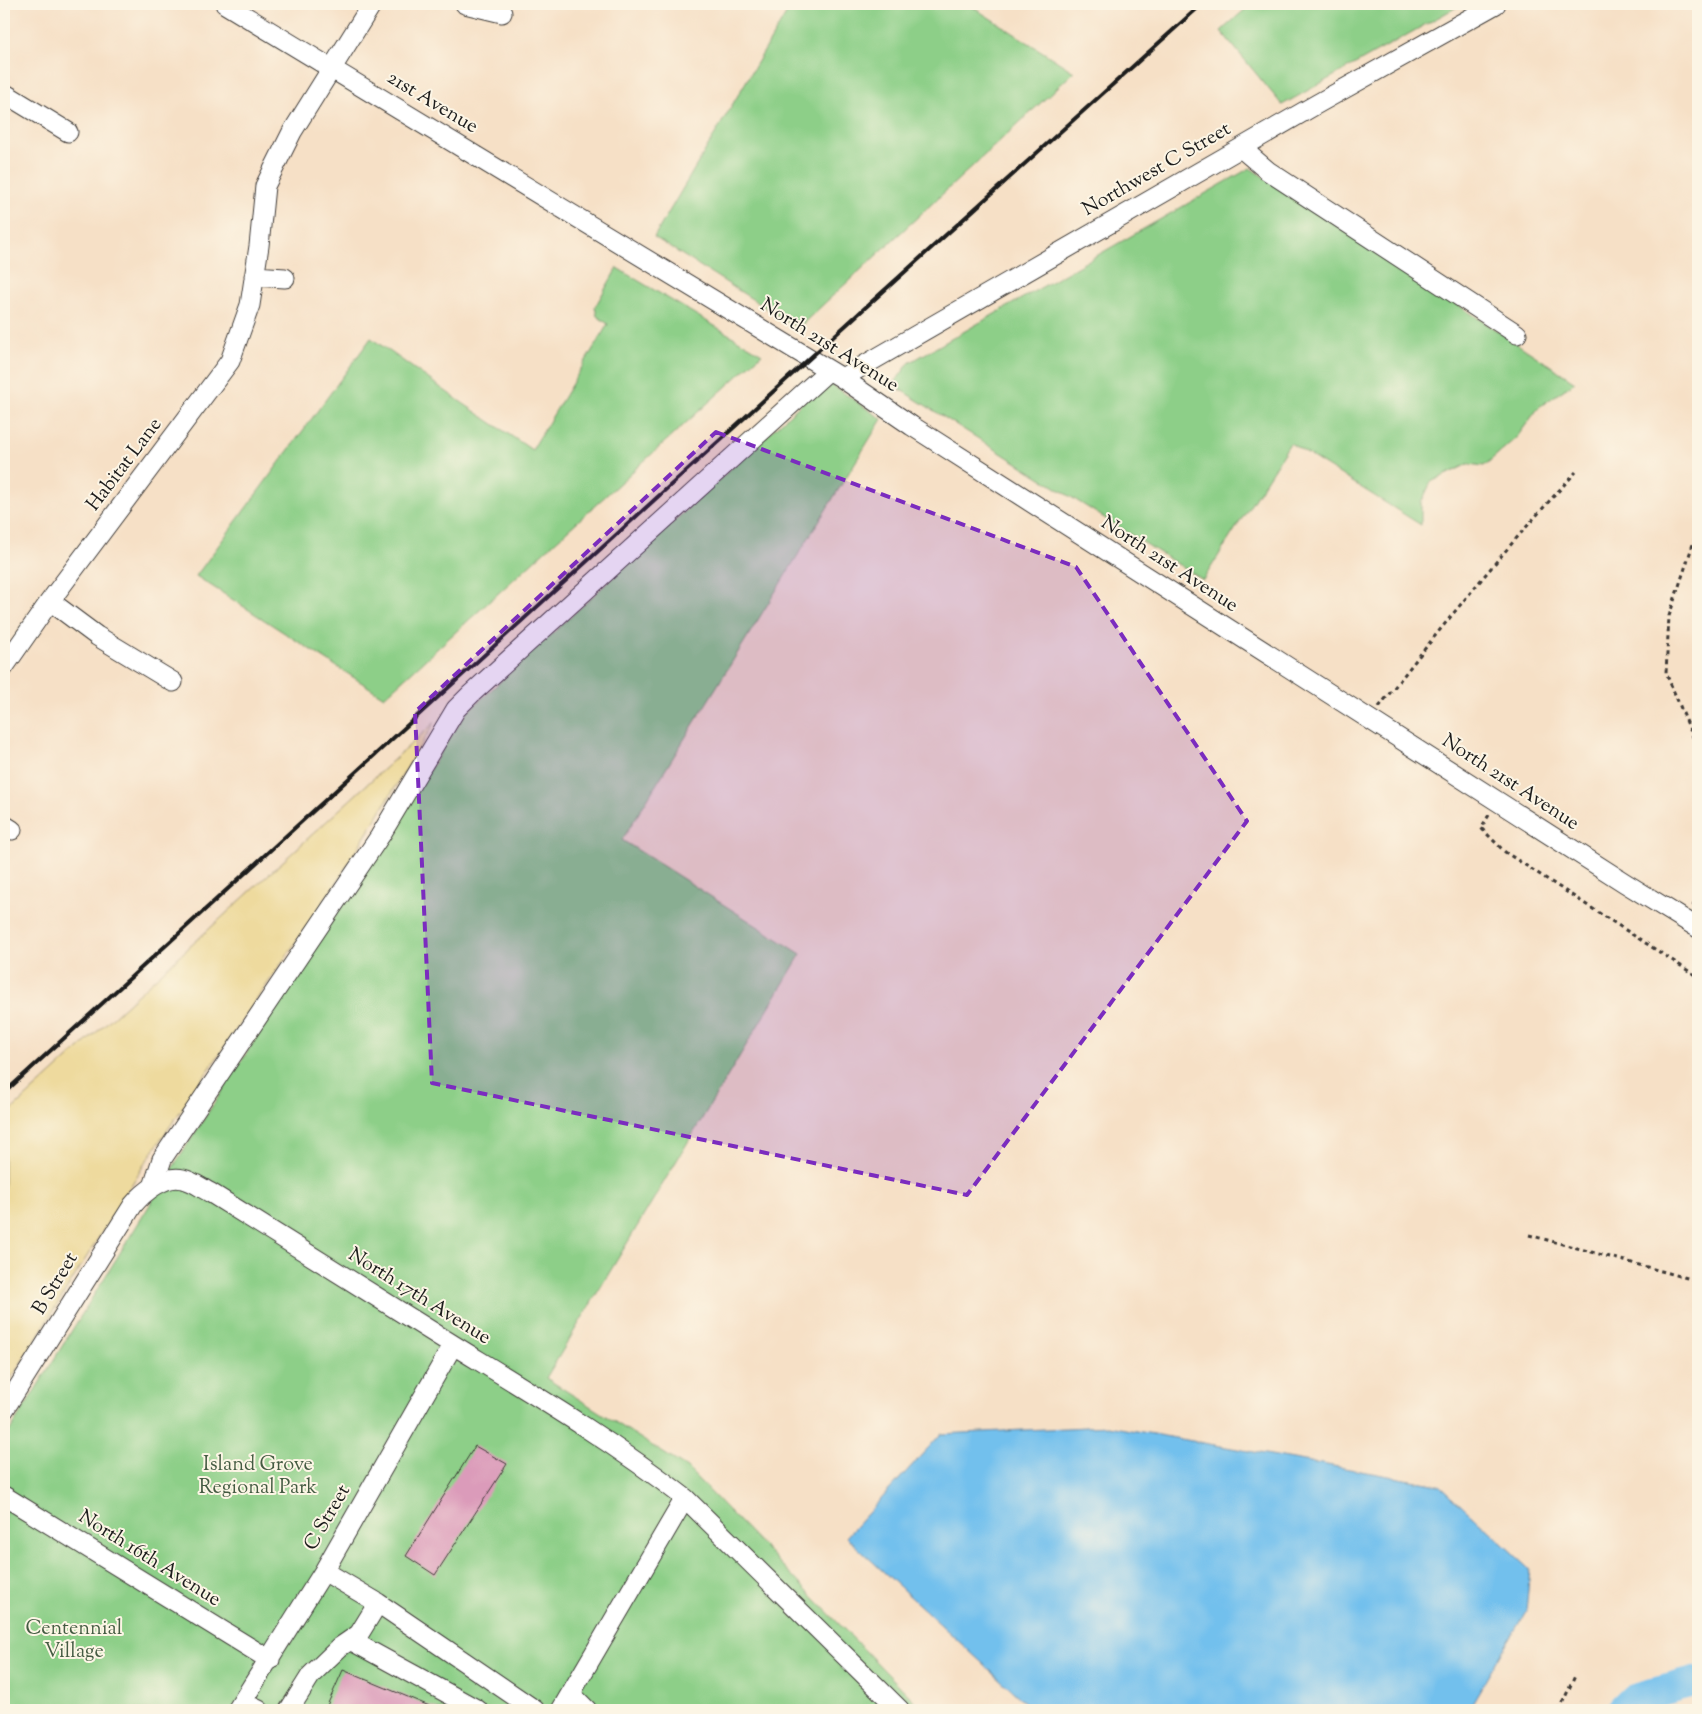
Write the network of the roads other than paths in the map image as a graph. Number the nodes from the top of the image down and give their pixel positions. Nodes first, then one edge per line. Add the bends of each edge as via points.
1 (225, 4) edge
2 (372, 4) edge
3 (465, 4) edge
4 (1496, 4) edge
5 (502, 13) dead end
6 (332, 69) junction
7 (4, 93) edge
8 (68, 132) dead end
9 (1241, 148) junction
10 (615, 241) joint
11 (254, 276) junction
12 (285, 278) dead end
13 (1517, 334) dead end
14 (835, 374) junction
15 (50, 601) junction
16 (4, 667) edge
17 (173, 682) dead end
18 (1698, 928) edge
19 (153, 1187) junction
20 (453, 1345) junction
21 (4, 1410) edge
22 (4, 1496) edge
23 (685, 1498) junction
24 (324, 1571) junction
25 (378, 1603) junction
26 (350, 1640) junction
27 (270, 1660) junction
28 (571, 1694) junction
29 (240, 1706) edge
30 (259, 1710) edge
31 (289, 1710) edge
32 (478, 1710) edge
33 (536, 1710) edge
34 (561, 1710) edge
35 (587, 1710) edge
36 (900, 1710) edge

1 - 6 street, 21st Avenue
2 - 6 street, Habitat Lane
3 - 5 street
4 - 9 street, Northwest C Street
6 - 10 street, 21st Avenue
6 - 11 street, Habitat Lane via 292,132 265,186
7 - 8 street
9 - 13 street via 1268,171
9 - 14 street, Northwest C Street
10 - 14 street, North 21st Avenue
11 - 12 street
11 - 15 street, Habitat Lane via 250,304 230,361
14 - 18 street, North 21st Avenue via 1369,720
14 - 19 street, Northwest C Street via 456,709 380,836 162,1159
15 - 16 street, Habitat Lane
15 - 17 street via 97,636
19 - 20 street, North 17th Avenue via 171,1179 183,1179 212,1193
19 - 21 street, B Street via 133,1205
20 - 23 street, North 17th Avenue via 626,1454
20 - 24 street, C Street
22 - 27 street, North 16th Avenue
23 - 28 street
23 - 36 street, North 17th Avenue
24 - 25 street
24 - 27 street, C Street
25 - 26 street via 359,1634
25 - 33 street
26 - 31 street via 311,1675
26 - 32 street
27 - 29 street, C Street
28 - 34 street
28 - 35 street
29 - 30 street

